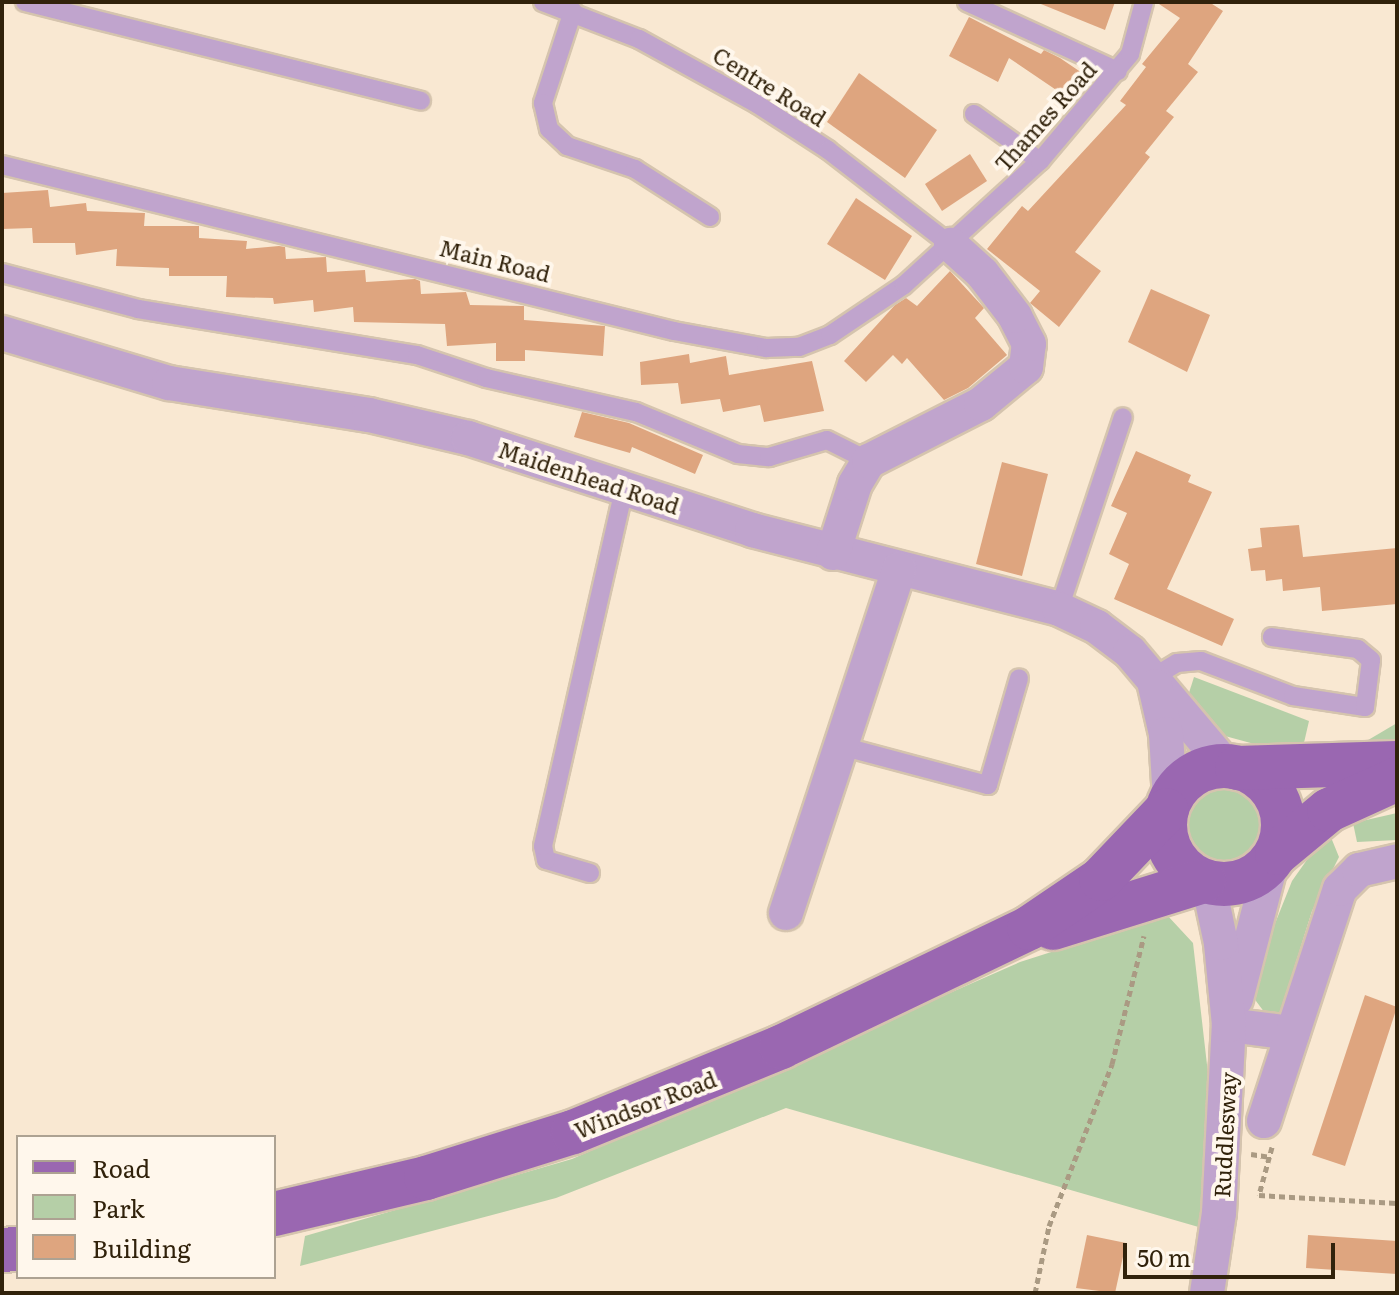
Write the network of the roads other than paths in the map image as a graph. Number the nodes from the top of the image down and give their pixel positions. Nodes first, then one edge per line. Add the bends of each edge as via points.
1 (25, 2) edge
2 (543, 2) edge
3 (967, 2) edge
4 (1144, 2) edge
5 (573, 11) junction
6 (1118, 71) junction
7 (421, 101) dead end
8 (974, 114) dead end
9 (1040, 161) junction
10 (2, 165) edge
11 (710, 217) dead end
12 (951, 245) junction
13 (2, 273) edge
14 (2, 333) edge
15 (1123, 417) dead end
16 (869, 461) junction
17 (624, 489) junction
18 (833, 553) junction
19 (899, 569) junction
20 (1059, 609) junction
21 (1272, 637) dead end
22 (1019, 678) dead end
23 (1152, 678) junction
24 (841, 746) junction
25 (1397, 763) edge
26 (1231, 767) junction
27 (1397, 779) edge
28 (1168, 805) junction
29 (1274, 857) junction
30 (1397, 861) edge
31 (590, 873) dead end
32 (1206, 881) junction
33 (786, 913) dead end
34 (998, 946) junction
35 (1229, 1025) junction
36 (1292, 1033) junction
37 (1264, 1121) dead end
38 (276, 1214) edge
39 (1207, 1293) edge

1 - 7 lane
2 - 5 lane, Centre Road
3 - 6 lane
4 - 6 lane, Thames Road via 1137,38
5 - 11 lane via 543,103 549,129 567,146 635,169
5 - 12 lane, Centre Road via 653,46 757,104 853,168
6 - 9 lane, Thames Road
8 - 9 lane
9 - 12 lane, Thames Road
10 - 12 lane, Main Road via 674,331 766,348 799,347 830,335 904,285
12 - 16 street via 982,273 1015,316 1029,344 1026,367 981,404
13 - 16 lane via 151,311 417,355 486,378 624,408 738,454 769,457 827,440
14 - 17 street, Maidenhead Road via 169,383 418,425
15 - 20 lane
16 - 18 street via 855,484
17 - 18 street, Maidenhead Road
17 - 31 lane via 543,846 546,860
18 - 19 street, Maidenhead Road
19 - 20 street, Maidenhead Road
19 - 24 street
20 - 23 street, Maidenhead Road via 1115,639
21 - 23 lane via 1358,649 1371,660 1365,707 1293,696 1201,661 1177,663
22 - 24 lane via 988,785
23 - 26 street, Maidenhead Road
23 - 28 street via 1165,725
24 - 33 street
25 - 26 main road
26 - 28 main road via 1193,775
26 - 29 main road via 1258,777 1278,801 1283,822
27 - 29 main road via 1329,810
28 - 32 main road via 1170,850 1181,866
28 - 34 main road, Windsor Road via 1101,879
29 - 32 main road via 1242,882
29 - 35 street, Ruddlesway
30 - 36 street via 1359,870 1340,889
32 - 34 main road, Windsor Road
32 - 35 street, Ruddlesway via 1221,943
34 - 38 main road, Windsor Road via 716,1076 573,1132 426,1178
35 - 36 street
35 - 39 street, Ruddlesway via 1219,1213
36 - 37 street

